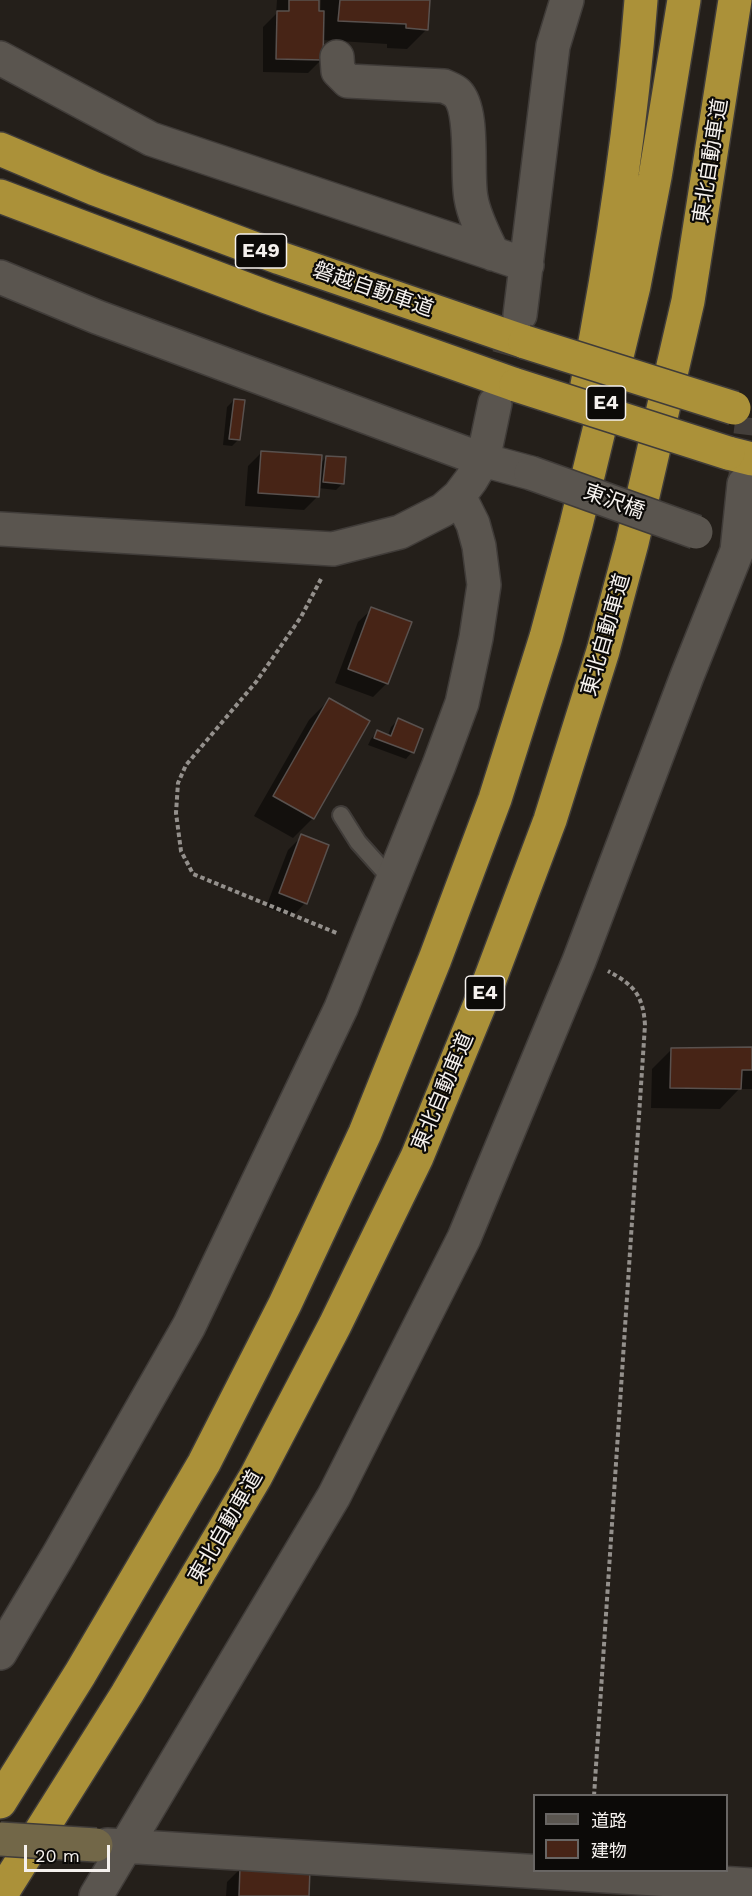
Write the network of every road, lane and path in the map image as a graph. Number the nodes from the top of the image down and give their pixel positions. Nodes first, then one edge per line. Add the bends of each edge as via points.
1 (567, 0) edge
2 (641, 0) edge
3 (684, 0) edge
4 (735, 0) edge
5 (337, 57) dead end
6 (0, 58) edge
7 (0, 149) edge
8 (0, 196) edge
9 (493, 254) junction
10 (527, 265) junction
11 (0, 277) edge
12 (523, 329) junction
13 (506, 394) junction
14 (743, 410) edge
15 (483, 460) junction
16 (741, 465) edge
17 (459, 495) junction
18 (0, 530) edge
19 (339, 547) junction
20 (745, 554) edge
21 (495, 799) junction
22 (340, 815) dead end
23 (392, 880) junction
24 (367, 945) junction
25 (579, 961) junction
26 (0, 1653) edge
27 (594, 1794) edge
28 (0, 1802) edge
29 (0, 1839) edge
30 (111, 1846) junction
31 (533, 1872) edge
32 (538, 1872) edge
33 (752, 1885) edge
34 (0, 1896) edge
35 (96, 1896) edge

1 - 10 street via 553,46
2 - 21 highway via 615,237 597,336 546,587
3 - 21 highway, E4 via 634,286 546,637
4 - 34 highway, 東北自動車道 / E4 via 688,301 632,543 550,820 489,982 417,1157 256,1476 127,1694
5 - 9 street via 338,71 348,81 444,86 457,94 468,124 471,201
6 - 9 street via 151,139
7 - 12 highway, 磐越自動車道 / E49 via 280,258
8 - 13 highway, 磐越自動車道 / E49 via 267,297
9 - 10 street
10 - 12 street
11 - 15 street, 東沢橋 via 97,317
12 - 14 highway, 磐越自動車道 / E49, bridge
13 - 15 street
13 - 16 highway, 磐越自動車道 / E49, bridge
15 - 17 street
15 - 20 street, 東沢橋, bridge via 531,473 696,532
16 - 20 street
17 - 19 street via 442,510 400,532
17 - 23 street via 473,524 484,585 476,638 462,703
18 - 19 street
19 - 24 path via 301,617 256,682 186,765 178,783 176,813 181,851 193,874
20 - 25 street via 687,676
21 - 28 highway, E4 via 365,1133 285,1304 204,1463
22 - 23 lane
23 - 24 street
24 - 26 street via 341,1008 189,1326
25 - 27 path via 607,970 629,984 642,1002 645,1025
25 - 30 street via 464,1238 334,1496
29 - 30 street, bridge
30 - 31 street
30 - 35 street
32 - 33 street

